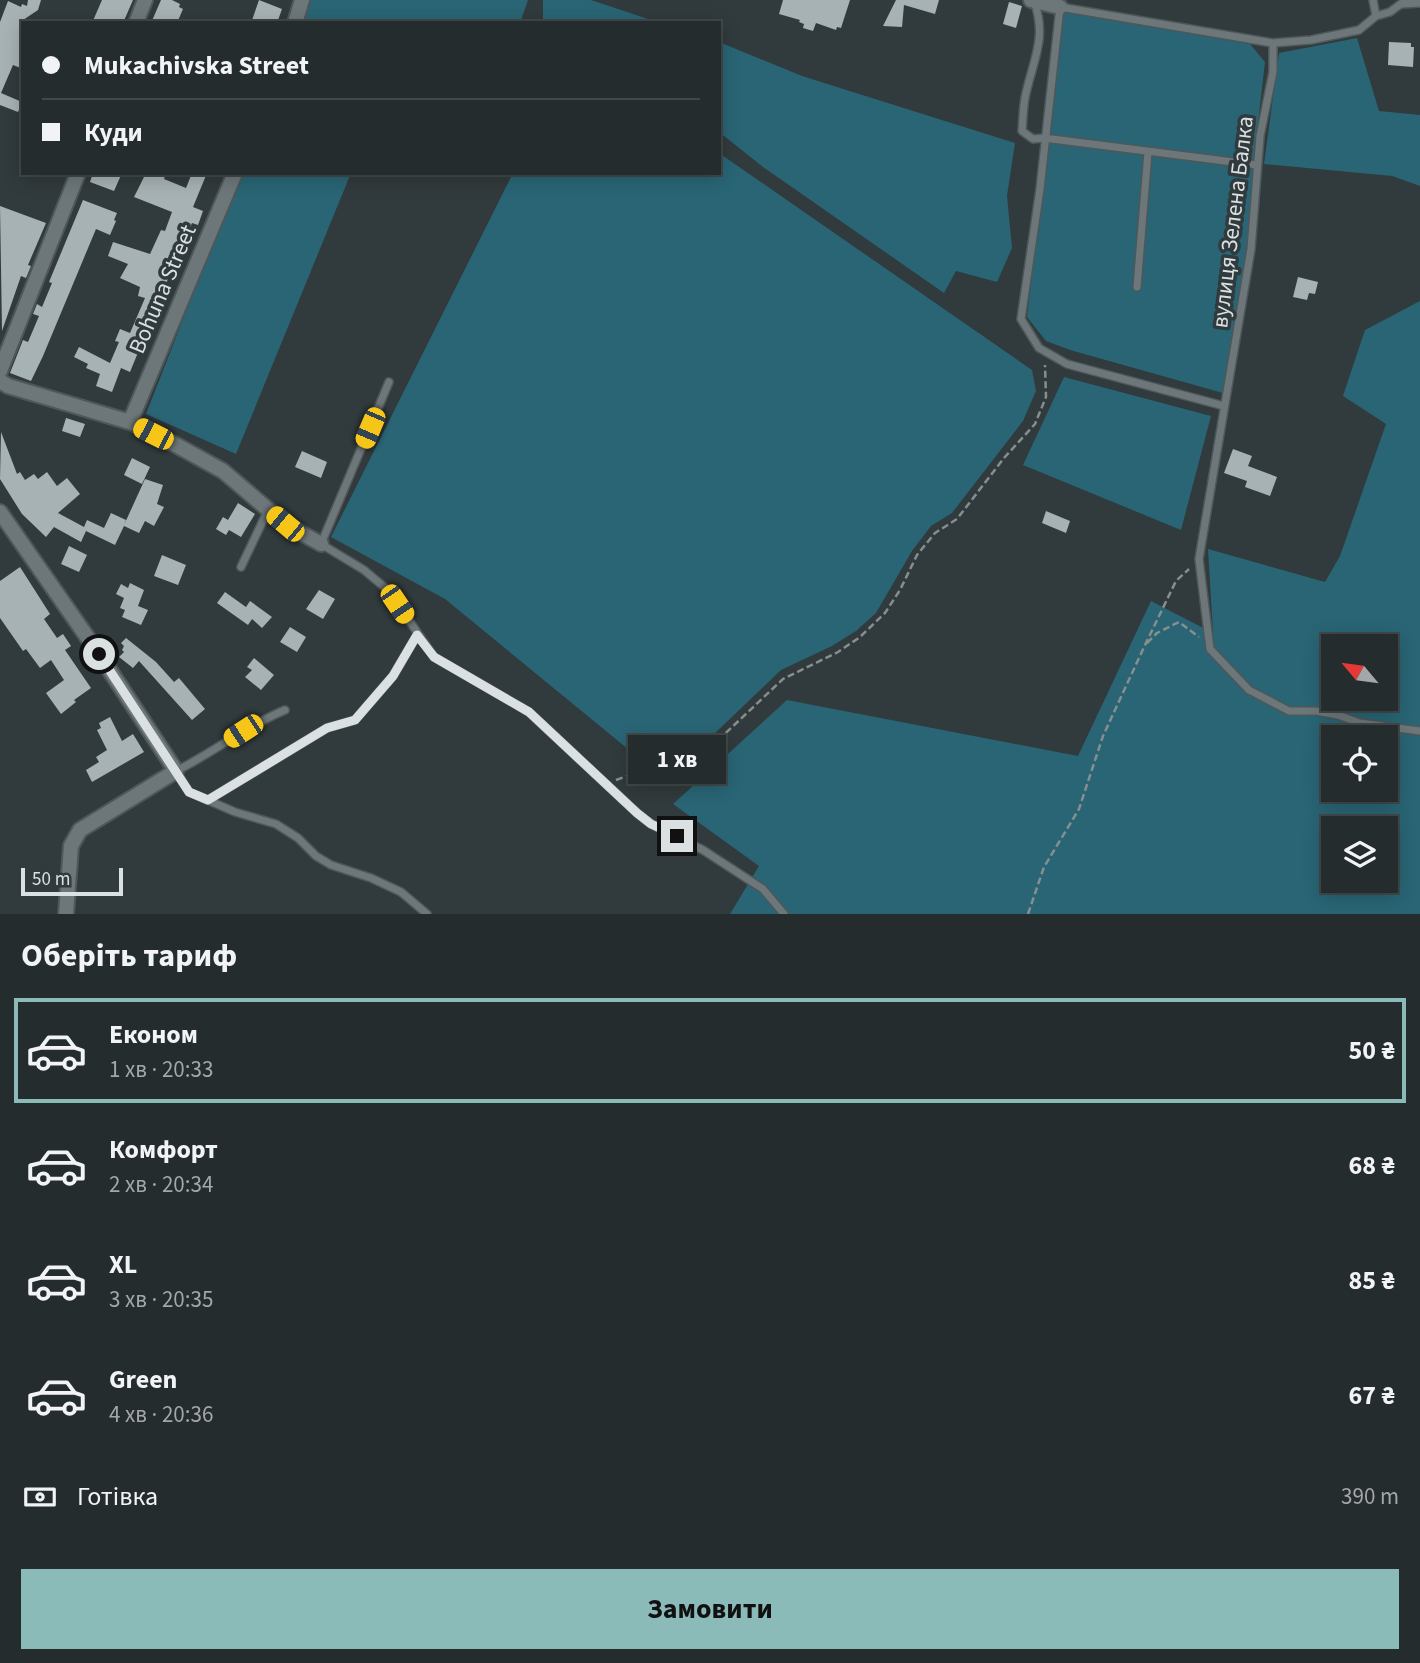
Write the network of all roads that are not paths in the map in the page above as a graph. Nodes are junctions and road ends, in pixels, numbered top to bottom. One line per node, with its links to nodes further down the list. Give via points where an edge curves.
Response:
1 (145, 0): 9 (street)
2 (302, 0): 10 (street)
3 (1373, 0): 8 (lane)
4 (1033, 1): 7 (street); 12 (lane, via 1041,36 1022,131 1033,139)
5 (1404, 2): 6 (lane); 8 (lane)
6 (1420, 3)
7 (1060, 6): 11 (lane); 12 (lane)
8 (1376, 16): 11 (lane, via 1359,30)
9 (137, 21)
10 (296, 21)
11 (1273, 43): 14 (lane, вулиця Зелена Балка, via 1273,72)
12 (1044, 138): 13 (lane); 21 (lane, via 1021,319 1040,348 1068,364)
13 (1148, 152): 14 (lane); 17 (lane)
14 (1257, 165): 21 (lane, вулиця Зелена Балка, via 1251,249)
15 (77, 175): 18 (street)
16 (234, 175): 22 (street, Bohuna Street)
17 (1137, 287)
18 (0, 371)
19 (0, 381): 22 (street)
20 (389, 382): 25 (lane)
21 (1224, 406): 29 (lane, вулиця Зелена Балка, via 1199,559 1210,649 1249,690 1289,711 1316,711)
22 (130, 422): 23 (street, via 223,471)
23 (268, 510): 25 (street); 26 (lane)
24 (0, 512): 30 (street)
25 (321, 544): 27 (lane, via 389,591)
26 (241, 567)
27 (417, 635): 31 (lane, via 393,676 355,720 327,728); 34 (lane, via 434,657 529,712 651,824 703,850 763,889)
28 (285, 710): 30 (lane)
29 (1420, 731)
30 (176, 771): 31 (lane, via 189,792); 32 (street, via 80,830 71,846)
31 (208, 800): 33 (lane, via 276,824 331,865 401,892)
32 (66, 914)
33 (427, 914)
34 (784, 914)

